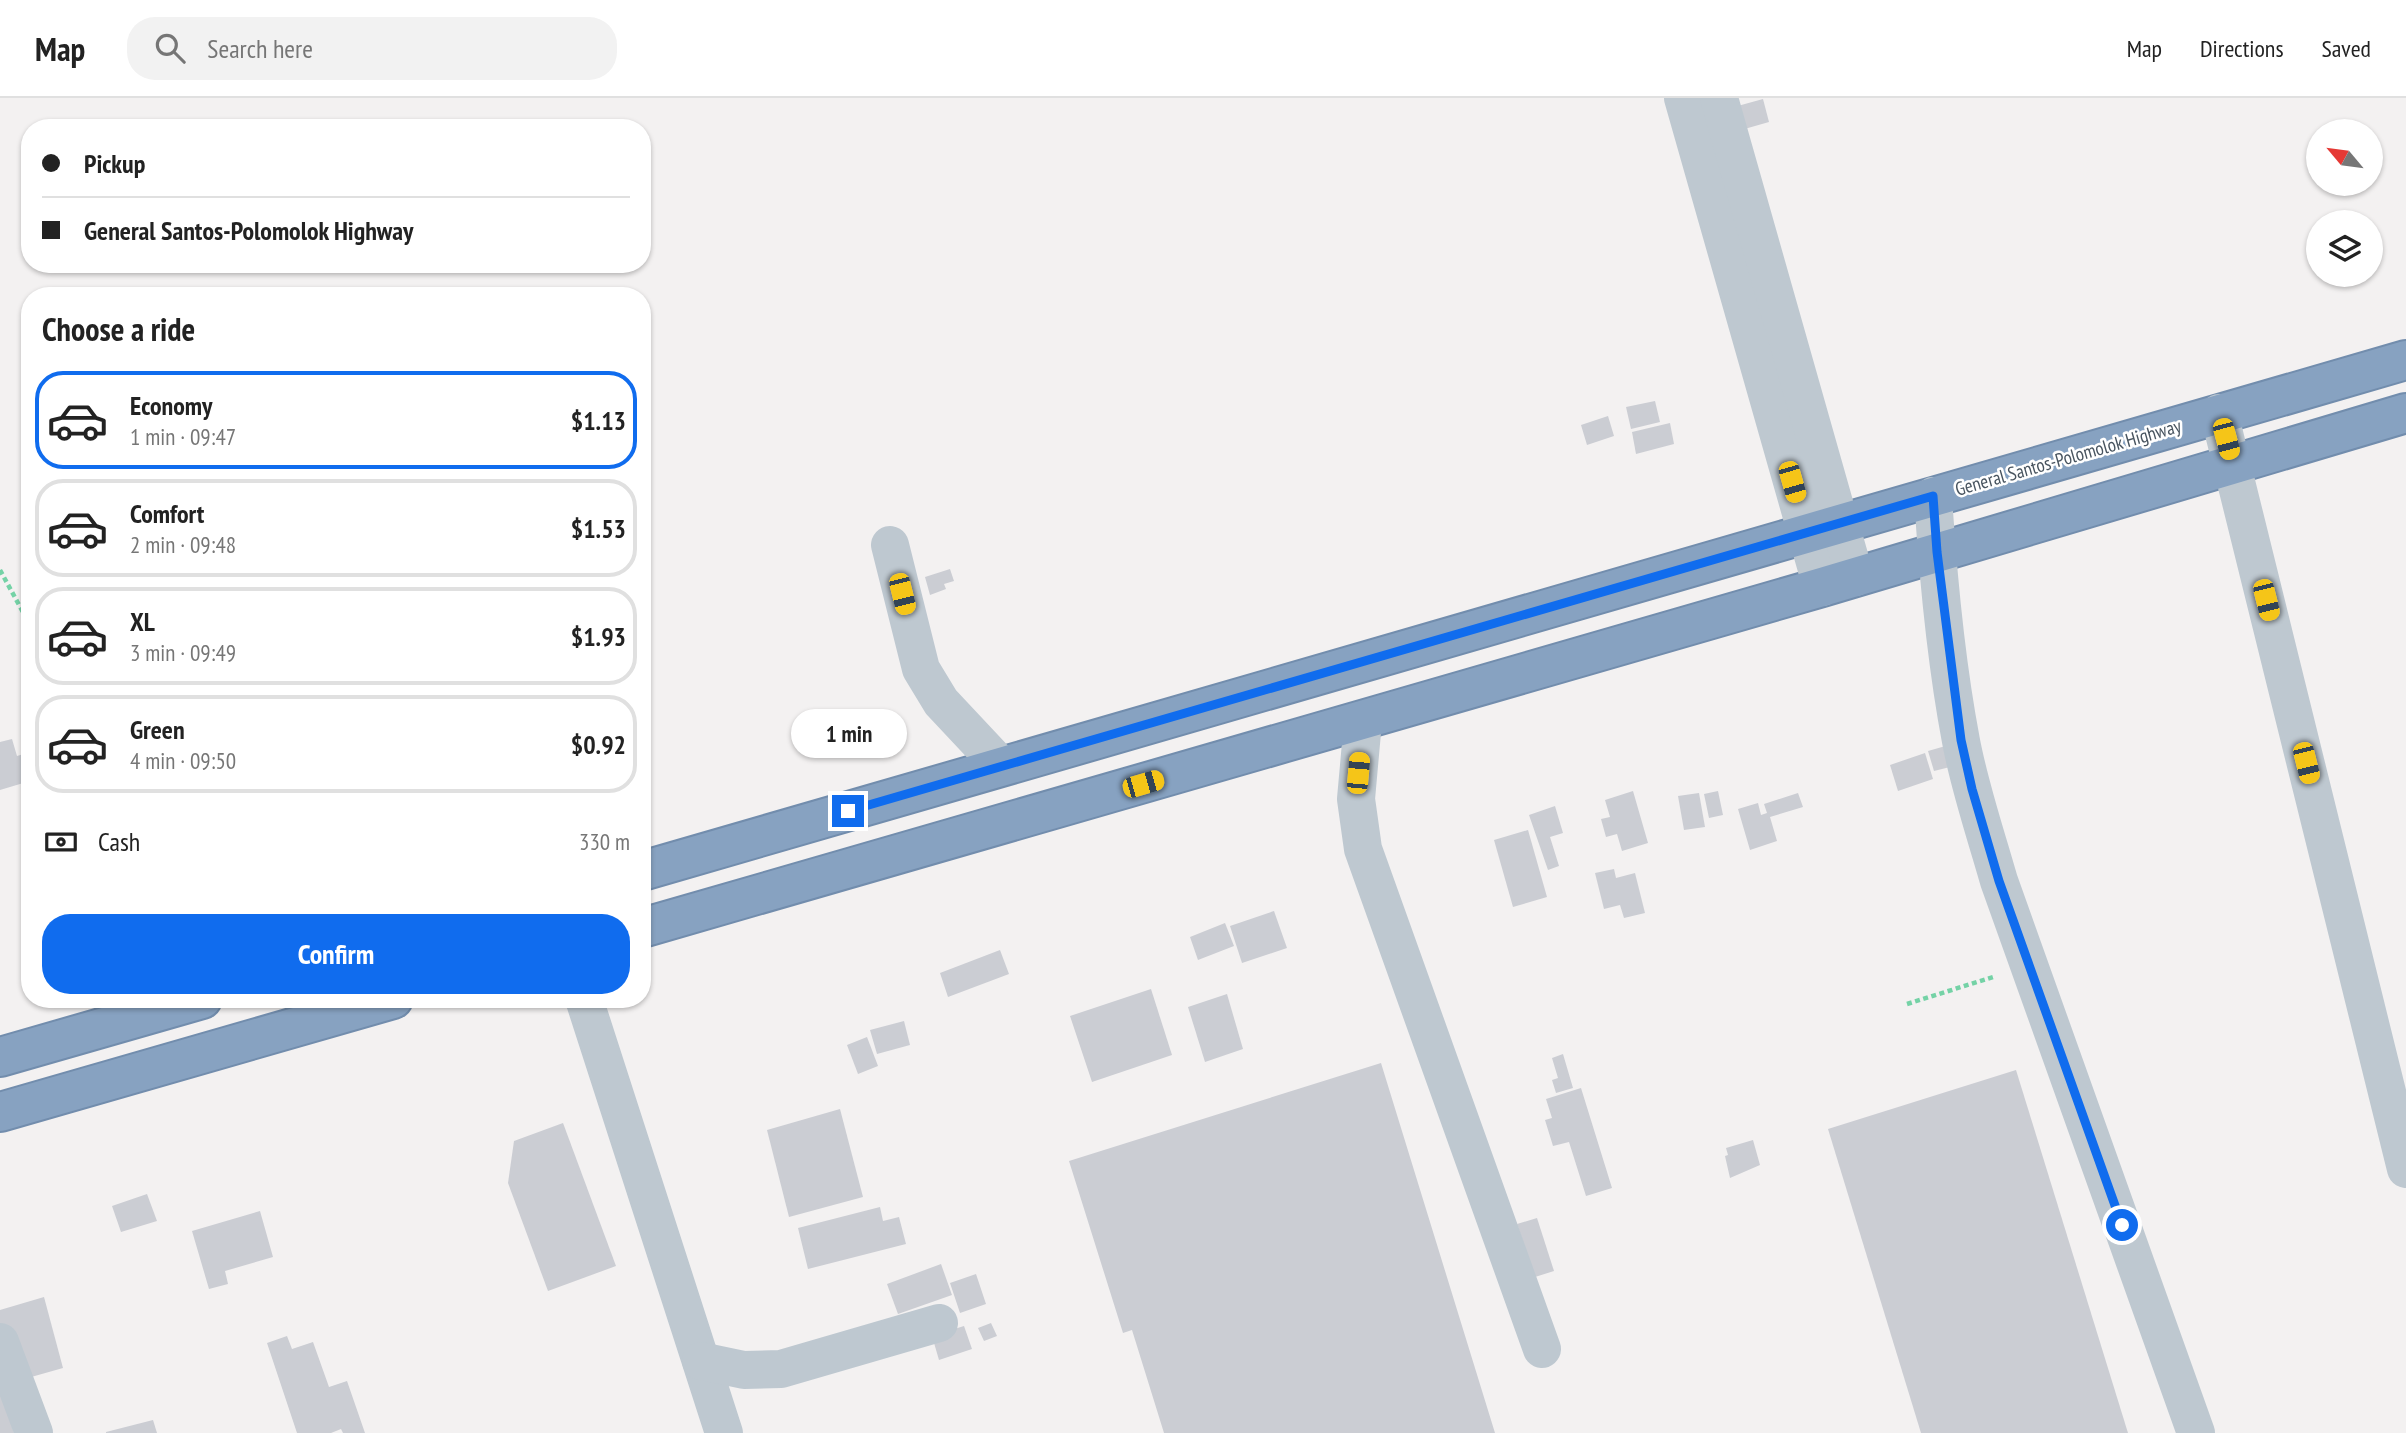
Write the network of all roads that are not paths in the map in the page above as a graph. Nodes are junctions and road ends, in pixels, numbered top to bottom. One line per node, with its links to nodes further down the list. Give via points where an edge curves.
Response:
1 (1683, 98): 8 (street)
2 (1719, 98): 8 (street)
3 (2406, 360): 4 (highway, General Santos-Polomolok Highway)
4 (2219, 413): 6 (street); 7 (highway, General Santos-Polomolok Highway)
5 (2406, 413): 6 (highway)
6 (2233, 465): 10 (highway); 21 (street)
7 (1933, 496): 8 (highway, General Santos-Polomolok Highway); 10 (street)
8 (1824, 528): 11 (street); 13 (highway, General Santos-Polomolok Highway)
9 (890, 545): 13 (street, via 921,669 942,702)
10 (1937, 552): 11 (highway); 28 (street, via 1961,740 1999,881)
11 (1839, 582): 12 (highway)
12 (1363, 721): 15 (highway); 24 (street, via 1356,799 1363,849)
13 (1001, 766): 14 (highway, General Santos-Polomolok Highway)
14 (651, 868)
15 (651, 925)
16 (171, 1008): 19 (highway)
17 (362, 1008): 20 (highway)
18 (587, 1008): 25 (street)
19 (0, 1057)
20 (0, 1112)
21 (2406, 1169)
22 (939, 1323): 25 (street, via 781,1369 744,1370)
23 (0, 1342): 26 (street)
24 (1542, 1349)
25 (701, 1361): 27 (street)
26 (34, 1433)
27 (724, 1433)
28 (2196, 1433)

